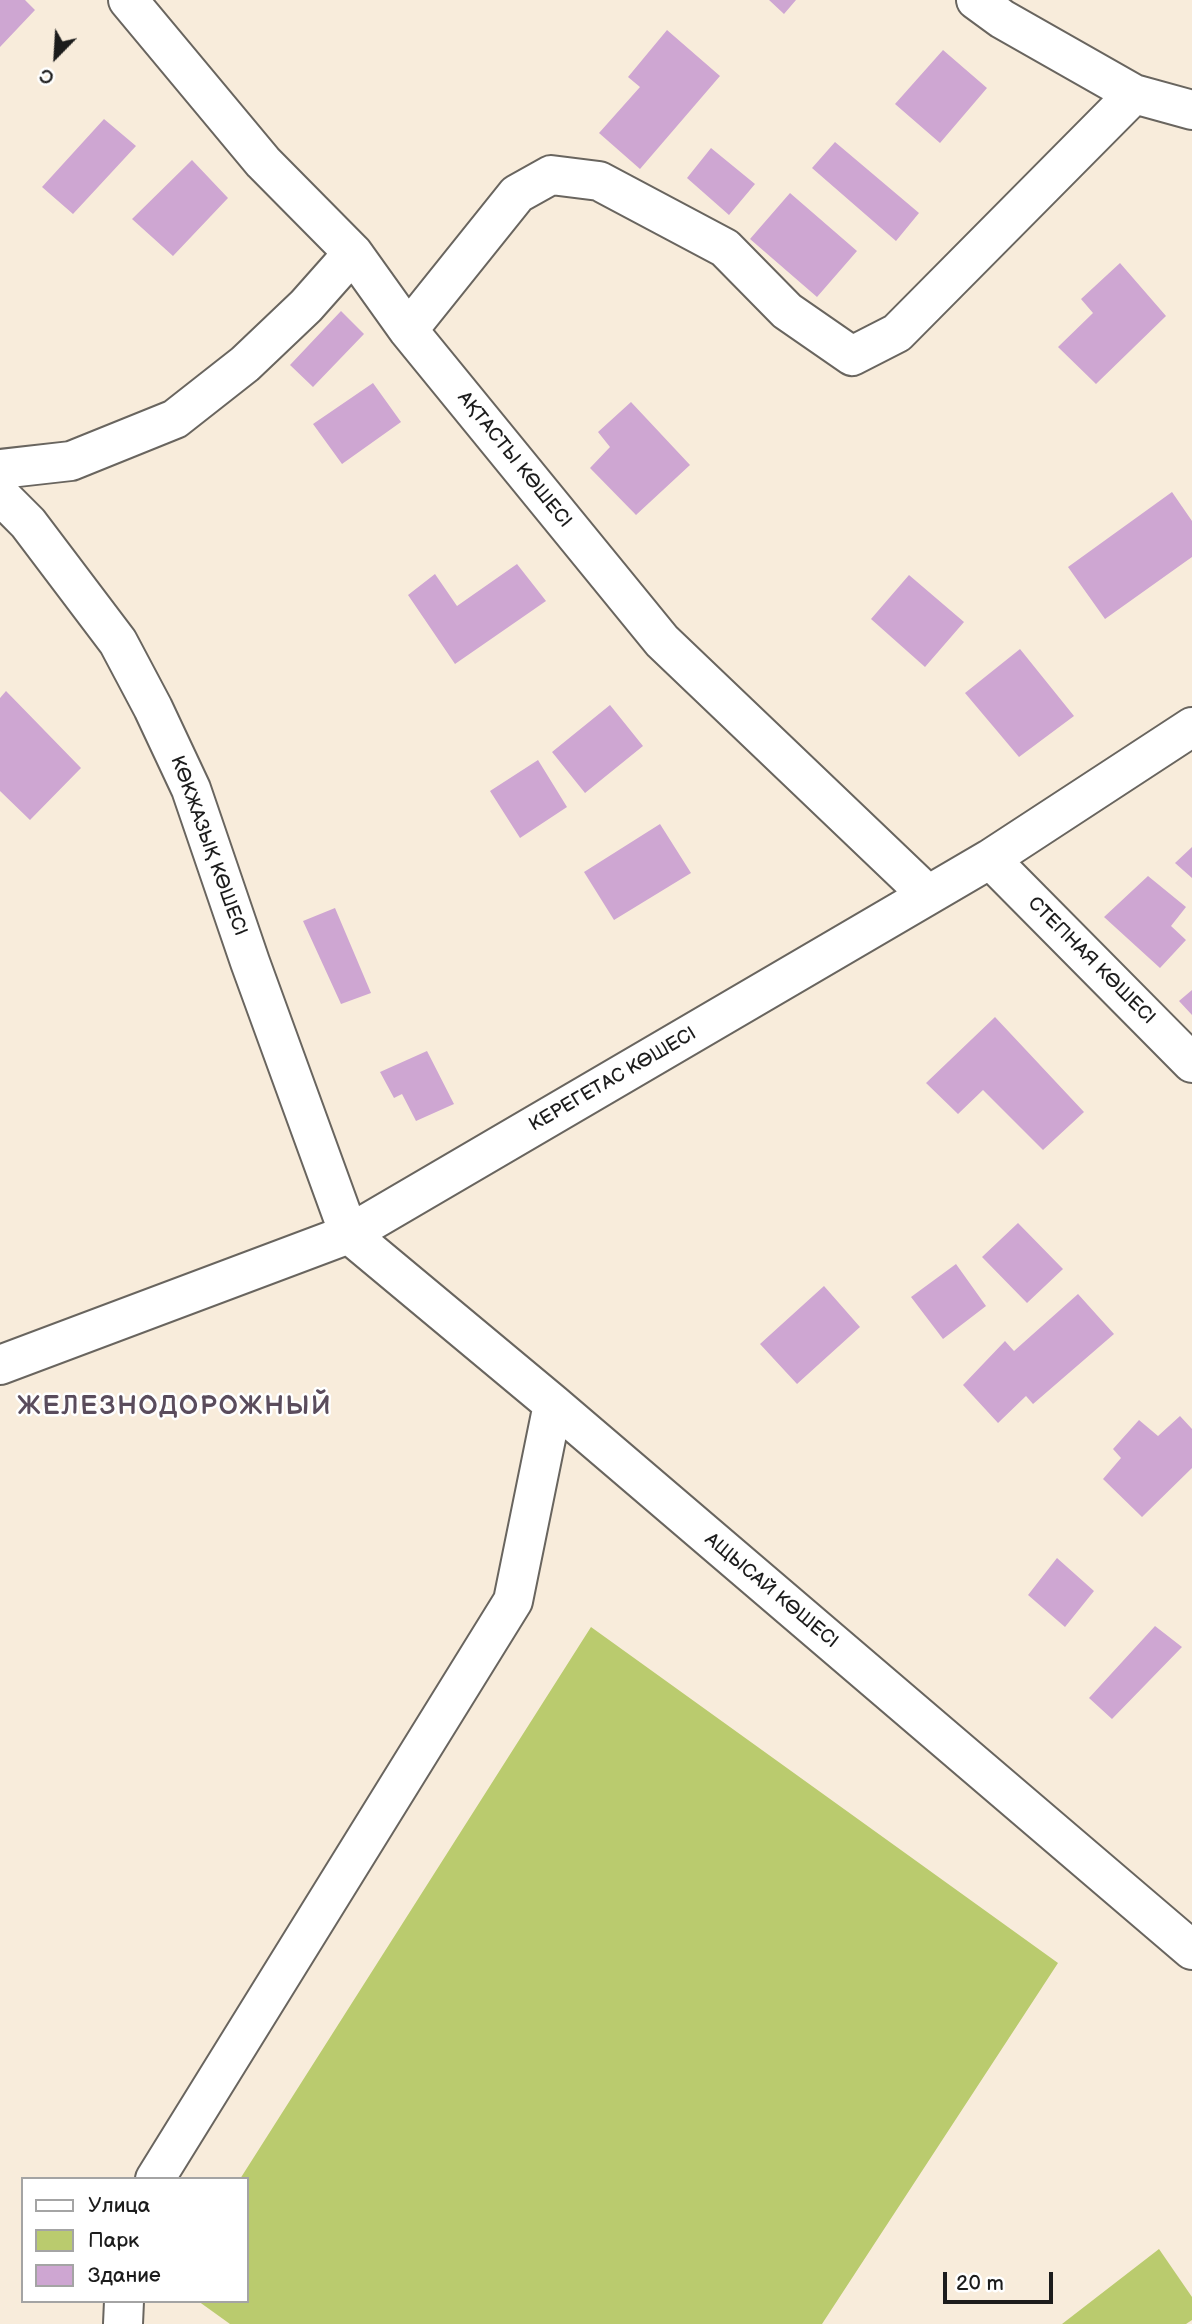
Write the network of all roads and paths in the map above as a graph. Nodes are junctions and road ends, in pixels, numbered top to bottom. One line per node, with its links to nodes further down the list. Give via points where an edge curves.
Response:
1 (128, 0): 5 (street, АҚТАСТЫ КӨШЕСІ, via 263,162)
2 (976, 0): 3 (street)
3 (1135, 94): 4 (street); 6 (street, via 897,333 852,356 787,311 725,248 599,181 551,175 517,194)
4 (1192, 110)
5 (353, 253): 6 (street, АҚТАСТЫ КӨШЕСІ); 7 (street, via 245,364 175,419 71,461)
6 (408, 330): 11 (street, АҚТАСТЫ КӨШЕСІ, via 662,641)
7 (0, 469)
8 (0, 495): 13 (street, КӨКЖАЗЫҚ КӨШЕСІ, via 28,523 118,642 153,708 191,789)
9 (1192, 727): 10 (street, КЕРЕГЕТАС КӨШЕСІ)
10 (990, 859): 11 (street, КЕРЕГЕТАС КӨШЕСІ); 12 (street, СТЕПНАЯ КӨШЕСІ)
11 (928, 895): 13 (street, КЕРЕГЕТАС КӨШЕСІ)
12 (1192, 1063)
13 (349, 1234): 14 (street, КЕРЕГЕТАС КӨШЕСІ); 15 (street, АЩЫСАЙ КӨШЕСІ)
14 (0, 1365)
15 (553, 1404): 16 (street, АЩЫСАЙ КӨШЕСІ); 17 (street, via 513,1601)
16 (1192, 1950)
17 (156, 2177)
18 (124, 2303): 19 (street)
19 (123, 2324)

